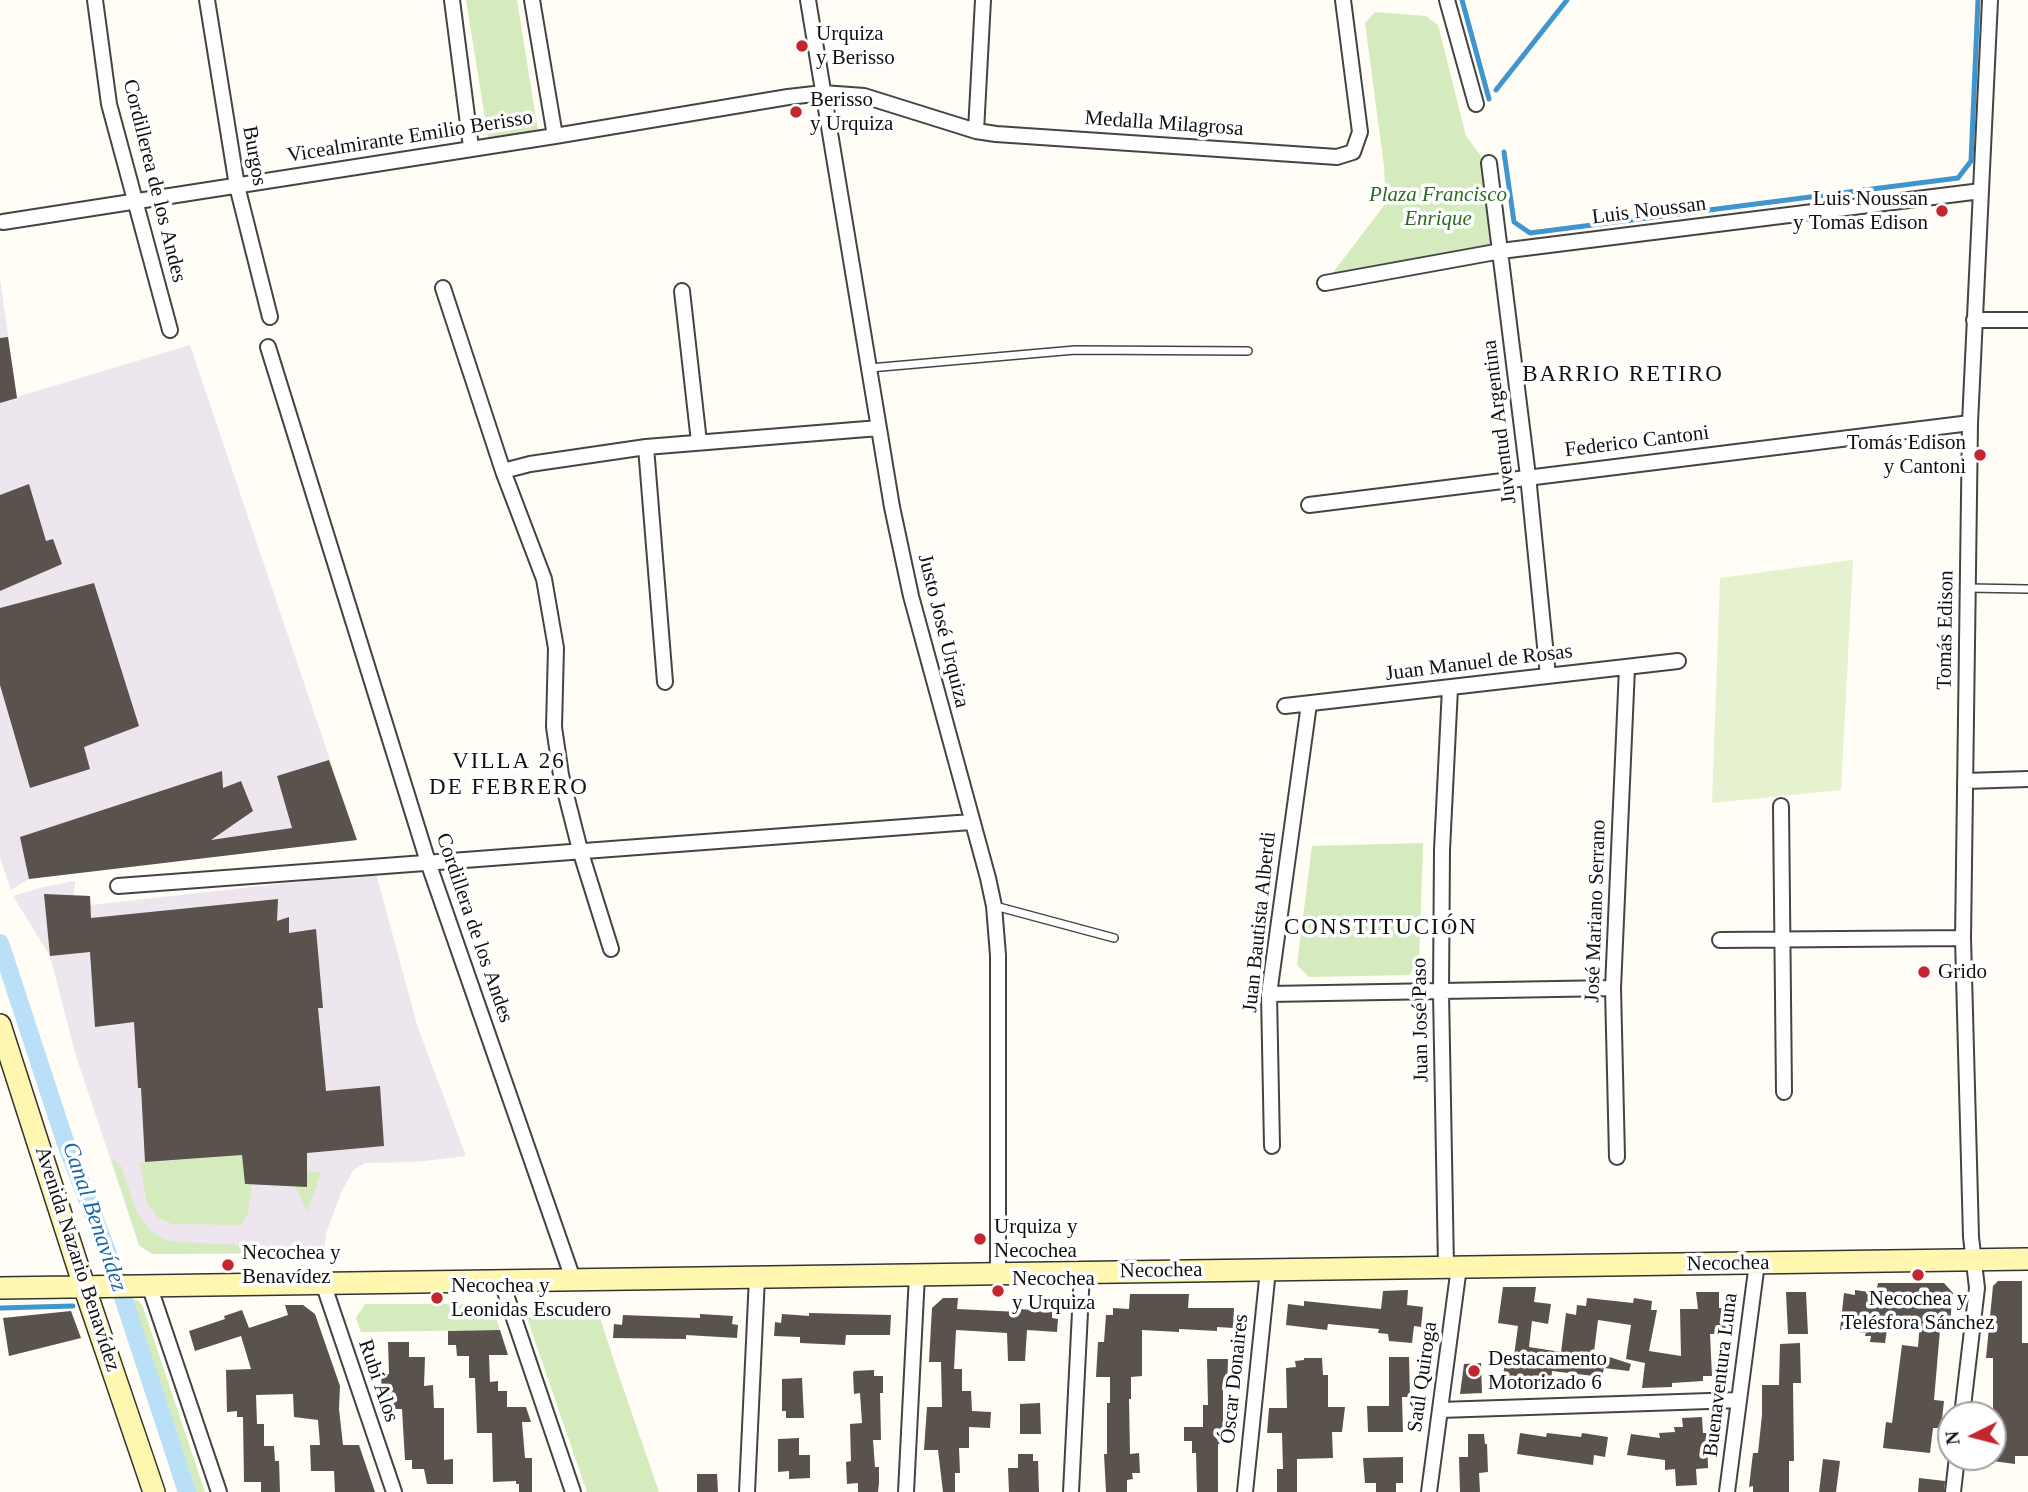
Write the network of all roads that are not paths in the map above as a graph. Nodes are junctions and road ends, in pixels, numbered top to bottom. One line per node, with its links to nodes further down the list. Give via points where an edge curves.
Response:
1 (95, 0): 19 (street, Cordillerea de los Andes, via 109,104)
2 (207, 0): 17 (street, Burgos)
3 (452, 0): 15 (street)
4 (532, 0): 14 (street)
5 (808, 0): 11 (street, Justo José Urquiza)
6 (983, 0): 13 (street)
7 (1343, 0): 13 (street, Medalla Milagrosa, via 1360,132 1353,152 1337,157)
8 (1442, 0): 9 (street)
9 (1447, 0): 12 (street)
10 (1990, 0): 18 (street, Tomás Edison)
11 (823, 93): 13 (street, Medalla Milagrosa, via 864,96); 14 (street, Vicealmirante Emilio Berisso); 31 (street, Justo José Urquiza)
12 (1476, 104)
13 (976, 131)
14 (555, 136): 15 (street, Vicealmirante Emilio Berisso)
15 (471, 147): 17 (street, Vicealmirante Emilio Berisso)
16 (1489, 163): 21 (street, Juventud Argentina)
17 (237, 186): 19 (street, Vicealmirante Emilio Berisso); 25 (street, Burgos)
18 (1981, 191): 21 (street, Luis Noussan); 26 (street, Tomás Edison)
19 (135, 200): 20 (street, Vicealmirante Emilio Berisso); 28 (street, Cordillerea de los Andes)
20 (3, 222)
21 (1501, 251): 22 (street, Luis Noussan); 37 (street, Juventud Argentina)
22 (1325, 283)
23 (443, 288): 36 (street)
24 (682, 291): 34 (street)
25 (270, 317)
26 (1974, 320): 27 (street); 32 (street, Tomás Edison)
27 (2028, 320)
28 (170, 330)
29 (268, 347): 53 (street, Cordillera de los Andes)
30 (1248, 351): 31 (lane, via 1075,350)
31 (870, 368): 33 (street, Justo José Urquiza)
32 (1970, 423): 37 (street, Federico Cantoni); 39 (street, Tomás Edison)
33 (879, 428): 34 (street); 51 (street, Justo José Urquiza, via 911,596)
34 (699, 442): 35 (street)
35 (646, 447): 36 (street); 44 (street)
36 (503, 471): 52 (street, via 544,579 556,648 554,727)
37 (1528, 476): 38 (street, Federico Cantoni); 43 (street, Juventud Argentina)
38 (1309, 505)
39 (1968, 588): 40 (lane); 49 (street, Tomás Edison)
40 (2028, 589)
41 (1678, 661): 42 (street, Juan Manuel de Rosas)
42 (1627, 668): 43 (street, Juan Manuel de Rosas); 61 (street, José Mariano Serrano)
43 (1548, 676): 45 (street, Juan Manuel de Rosas)
44 (665, 682)
45 (1450, 688): 46 (street, Juan Manuel de Rosas); 62 (street, Juan José Paso)
46 (1309, 704): 47 (street, Juan Manuel de Rosas); 63 (street, Juan Bautista Alberdi)
47 (1285, 706)
48 (2028, 779): 49 (street)
49 (1965, 781): 57 (street, Tomás Edison)
50 (1781, 806): 59 (street)
51 (971, 822): 52 (street); 55 (street, Justo José Urquiza)
52 (580, 850): 53 (street); 60 (street)
53 (428, 862): 54 (street); 77 (street, Cordillera de los Andes)
54 (118, 886)
55 (994, 906): 56 (lane); 74 (street, Justo José Urquiza)
56 (1114, 938)
57 (1964, 938): 59 (street); 69 (street, Tomás Edison)
58 (1720, 940): 59 (street)
59 (1782, 940): 65 (street)
60 (611, 949)
61 (1613, 988): 62 (street); 67 (street, José Mariano Serrano)
62 (1441, 992): 63 (street); 71 (street, Juan José Paso)
63 (1269, 994): 66 (street, Juan Bautista Alberdi)
64 (0, 1026): 81 (main road, Avenida Nazario Benavídez)
65 (1784, 1092)
66 (1272, 1146)
67 (1618, 1157)
68 (2028, 1259): 69 (main road, Necochea)
69 (1974, 1260): 70 (main road, Necochea); 84 (street, Tomás Edison, via 1977,1288)
70 (1757, 1263): 71 (main road, Necochea); 83 (street, Buenaventura Luna)
71 (1452, 1267): 72 (main road, Necochea); 85 (street, Saúl Quiroga)
72 (1268, 1270): 73 (main road, Necochea); 94 (street, Óscar Donaires)
73 (1082, 1272): 74 (main road, Necochea); 93 (street)
74 (998, 1273): 75 (main road, Necochea)
75 (917, 1275): 76 (main road, Necochea); 92 (street)
76 (757, 1277): 77 (main road, Necochea); 91 (street)
77 (573, 1279): 78 (main road, Necochea)
78 (501, 1280): 79 (main road, Necochea); 90 (street)
79 (323, 1283): 80 (main road, Necochea); 89 (street, Rubi Alos)
80 (149, 1285): 81 (main road, Necochea); 88 (street)
81 (84, 1286): 82 (main road, Necochea); 87 (main road, Avenida Nazario Benavídez)
82 (0, 1288)
83 (1739, 1400): 85 (street); 96 (street, Buenaventura Luna)
84 (1964, 1401)
85 (1440, 1410): 95 (street, Saúl Quiroga)
86 (1955, 1471): 97 (street)
87 (155, 1492)
88 (219, 1492)
89 (394, 1492)
90 (573, 1492)
91 (747, 1492)
92 (906, 1492)
93 (1071, 1492)
94 (1245, 1492)
95 (1429, 1492)
96 (1727, 1492)
97 (1953, 1492)

